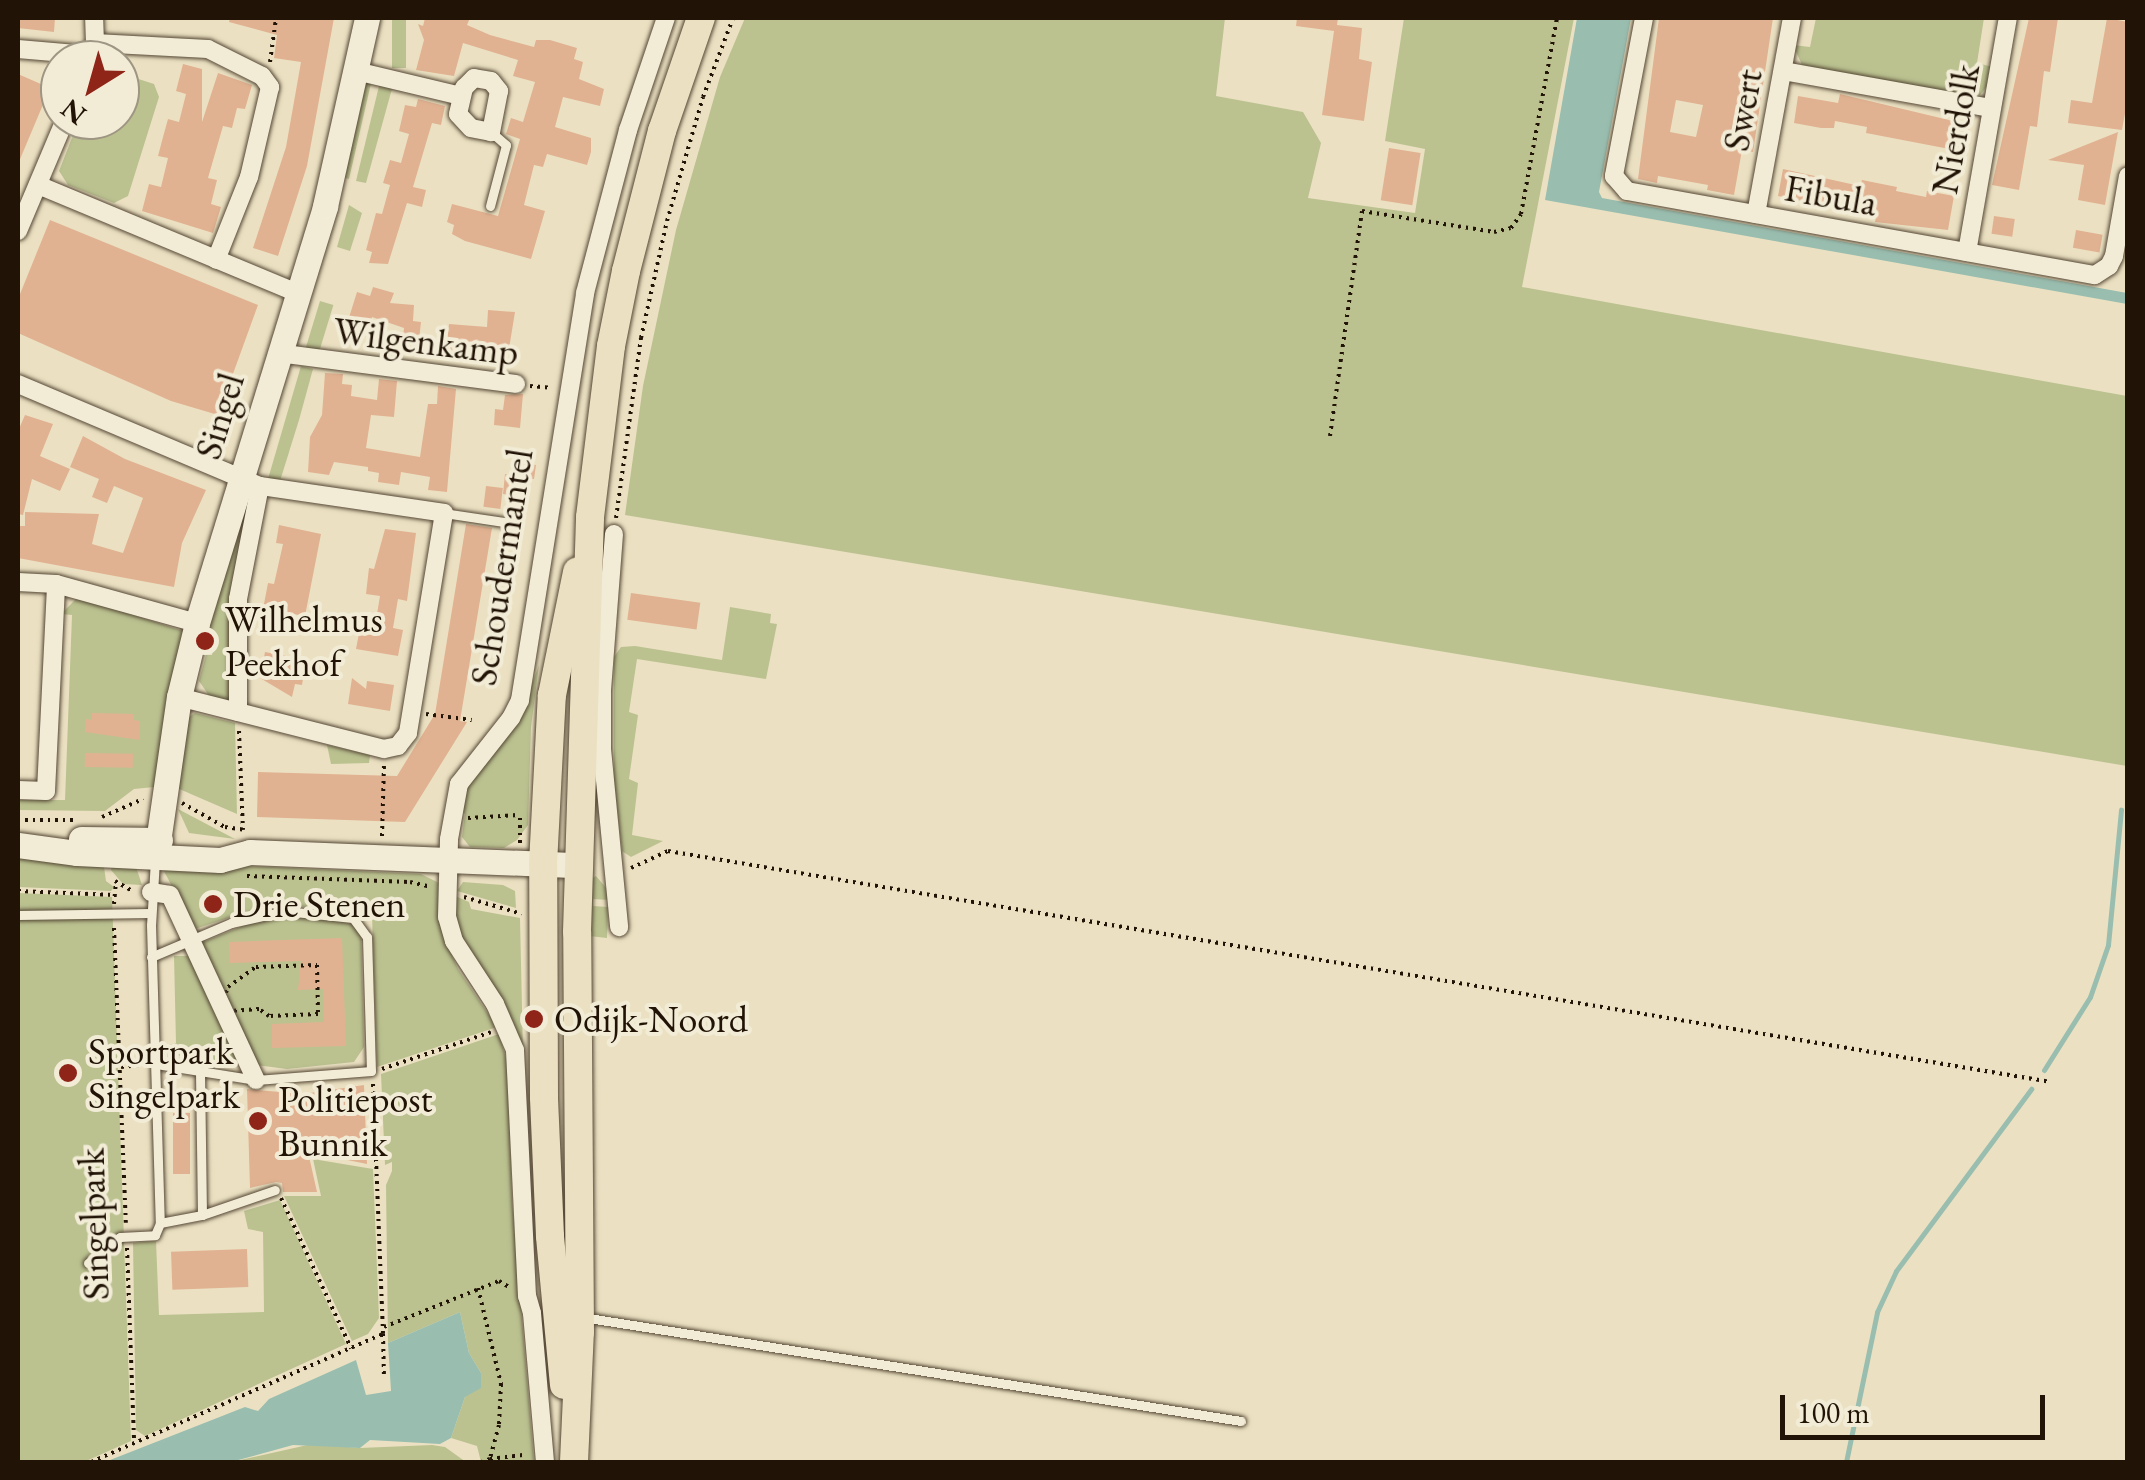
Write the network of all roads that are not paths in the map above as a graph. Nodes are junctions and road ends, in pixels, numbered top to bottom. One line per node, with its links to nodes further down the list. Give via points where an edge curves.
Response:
1 (366, 18): 8 (street, Singel)
2 (666, 18): 38 (street, Schoudermantel, via 589,274 520,700 459,784)
3 (701, 18): 27 (main road, Schoudermantel, via 662,131 626,271)
4 (1644, 18): 17 (street, Fibula, via 1614,176 1619,185)
5 (1792, 18): 9 (street, Swert)
6 (2008, 18): 11 (street, Nierdolk)
7 (140, 52): 20 (street, via 208,50 267,82 271,94 249,177)
8 (356, 71): 10 (street); 21 (street, Singel, via 326,206)
9 (1783, 71): 11 (street); 17 (street, Swert)
10 (461, 96): 12 (street, via 460,119); 12 (street, via 474,78 496,85)
11 (1991, 108): 19 (street, Nierdolk)
12 (492, 132): 16 (lane, via 506,145)
13 (57, 140): 15 (street)
14 (2128, 176): 19 (street, Fibula, via 2114,256 2103,273)
15 (38, 185): 18 (street); 20 (street)
16 (490, 206)
17 (1756, 214): 19 (street, Fibula)
18 (18, 231)
19 (1966, 252)
20 (216, 260): 21 (street)
21 (296, 293): 22 (street, Singel)
22 (278, 354): 23 (street, Wilgenkamp); 25 (street, Singel)
23 (516, 384)
24 (18, 385): 25 (street)
25 (249, 482): 26 (street); 32 (street, Singel); 34 (street, Singel, via 238,599)
26 (444, 513): 28 (lane); 34 (street, via 404,740 384,749)
27 (590, 517): 39 (main road, Schoudermantel, via 552,695); 40 (main road, Schoudermantel)
28 (504, 522)
29 (614, 534): 41 (street, via 602,690)
30 (18, 582): 31 (street)
31 (56, 584): 32 (street); 35 (street, via 46,791)
32 (197, 623): 33 (street, Singel)
33 (180, 696): 34 (street); 37 (street, Singel)
34 (238, 712)
35 (18, 790)
36 (18, 845): 37 (street, via 76,854)
37 (157, 848): 38 (street, via 246,841); 42 (lane, Singelpark)
38 (448, 858): 39 (street); 57 (street, Schoudermantel, via 447,917 454,942 506,1026 517,1069 527,1296)
39 (542, 864): 40 (street); 58 (main road, Schoudermantel, via 550,1236)
40 (578, 865): 41 (street); 55 (main road, Schoudermantel)
41 (613, 871): 45 (street)
42 (151, 892): 44 (lane, Singelpark); 46 (street, via 170,896)
43 (18, 914): 44 (lane)
44 (151, 914): 47 (lane, Singelpark)
45 (619, 927)
46 (190, 941): 47 (lane); 50 (street); 50 (lane, via 285,911 361,922 367,936 371,1071)
47 (151, 957): 48 (lane, Singelpark)
48 (156, 1064): 49 (lane); 53 (lane, Singelpark)
49 (200, 1074): 50 (lane); 52 (lane)
50 (256, 1080)
51 (276, 1190): 52 (lane, Singelpark)
52 (202, 1215): 53 (lane, Singelpark)
53 (160, 1223): 54 (lane, via 156,1235 126,1236)
54 (88, 1263)
55 (580, 1318): 56 (lane); 58 (main road, Schoudermantel)
56 (1240, 1421)
57 (544, 1454): 58 (lane)
58 (574, 1454)

